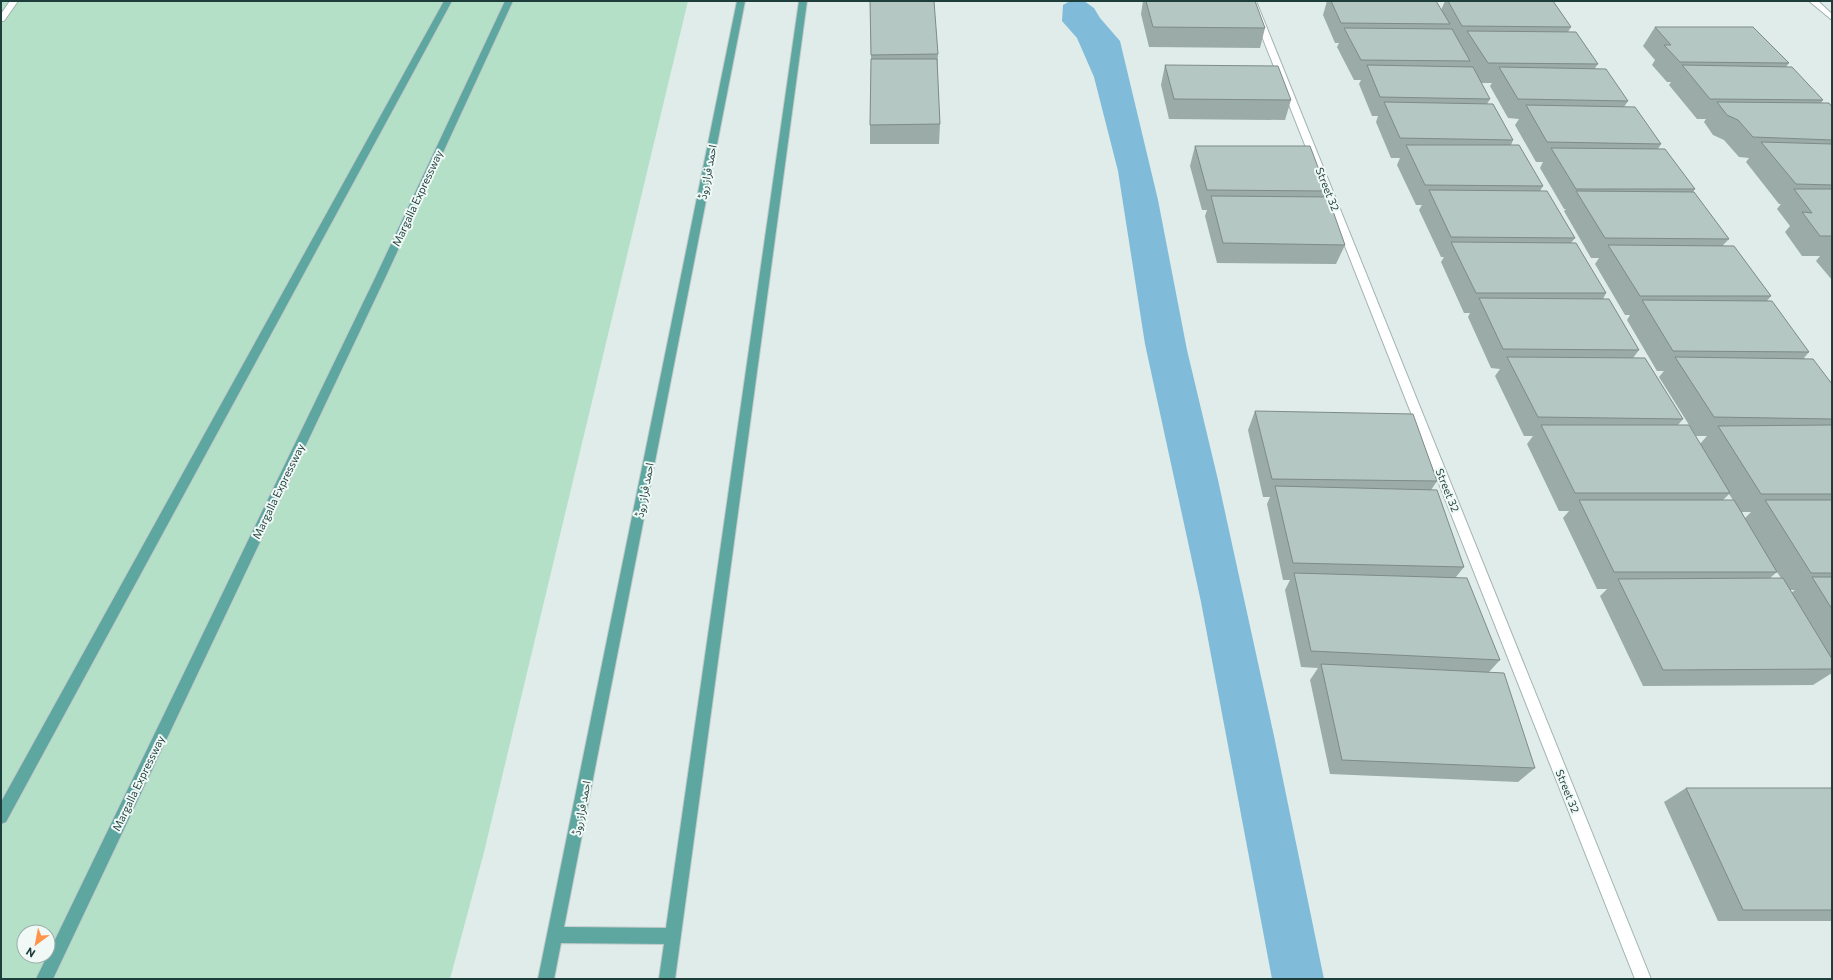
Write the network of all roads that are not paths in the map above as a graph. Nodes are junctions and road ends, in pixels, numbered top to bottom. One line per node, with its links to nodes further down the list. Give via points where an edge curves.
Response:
1 (14, 1): 9 (street)
2 (448, 1): 10 (main road)
3 (508, 1): 13 (main road, Margalla Expressway, via 381,276)
4 (741, 1): 11 (main road, احمد فراز روڈ)
5 (803, 1): 12 (main road)
6 (1252, 1): 16 (street, Street 32)
7 (1813, 1): 8 (street)
8 (1832, 18)
9 (1, 19)
10 (1, 817)
11 (556, 935): 12 (main road); 14 (main road, احمد فراز روڈ)
12 (673, 936): 15 (main road)
13 (44, 979)
14 (546, 979)
15 (667, 979)
16 (1643, 979)

